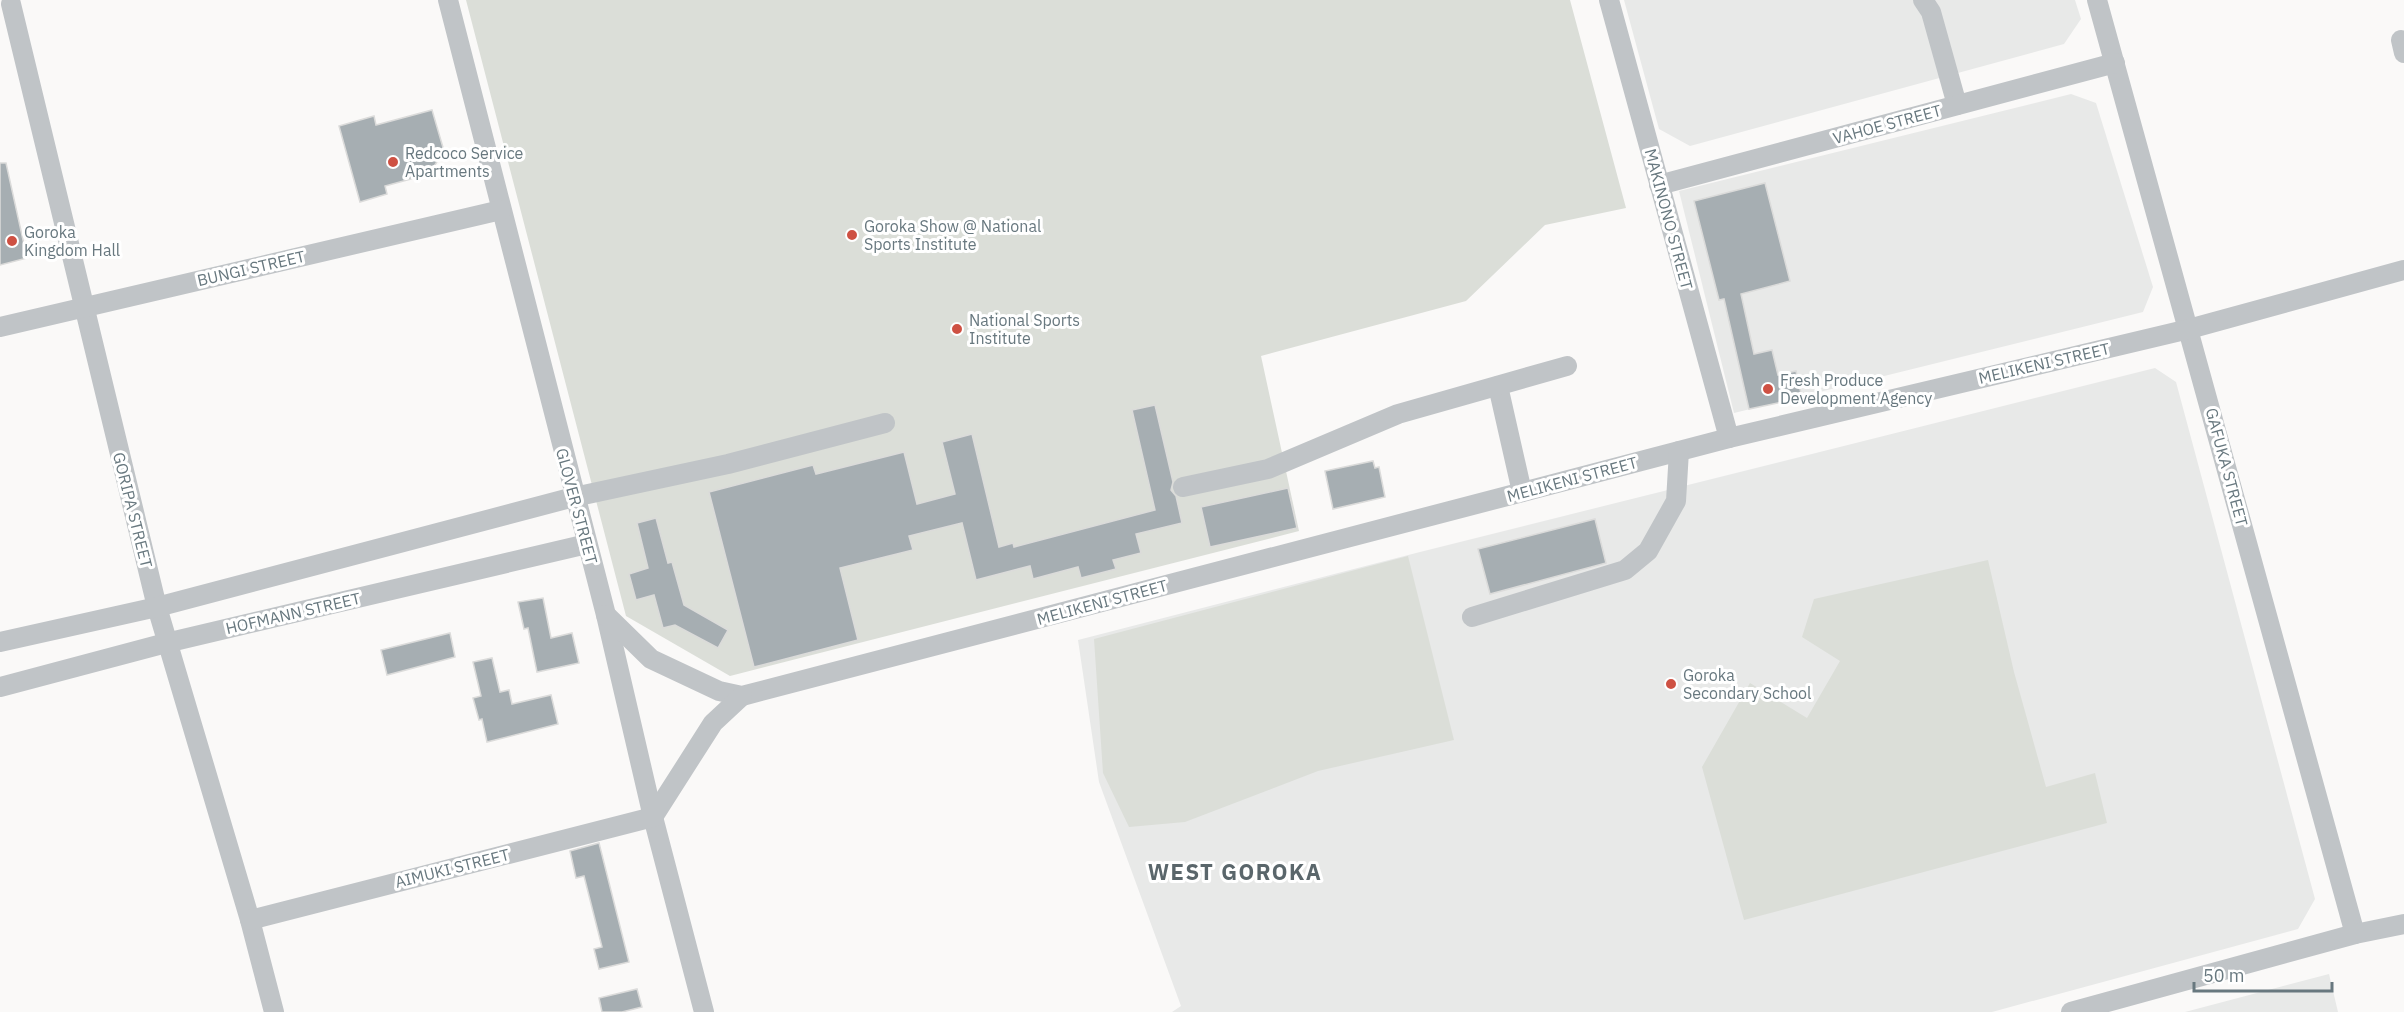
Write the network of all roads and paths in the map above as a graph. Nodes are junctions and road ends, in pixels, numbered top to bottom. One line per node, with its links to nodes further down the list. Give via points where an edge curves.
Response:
1 (448, 0): 9 (street, GLOVER STREET)
2 (1610, 0): 8 (street, MAKINONO STREET)
3 (1923, 0): 7 (street, via 1931,12)
4 (2097, 0): 6 (street, GAFUKA STREET)
5 (12, 3): 11 (street, GORIPA STREET)
6 (2115, 63): 7 (street, VAHOE STREET); 13 (street, GAFUKA STREET)
7 (1957, 105): 8 (street, VAHOE STREET)
8 (1659, 185): 17 (street, MAKINONO STREET)
9 (501, 210): 11 (street, BUNGI STREET); 21 (street, GLOVER STREET)
10 (2404, 270): 13 (street, MELIKENI STREET)
11 (83, 307): 12 (street, BUNGI STREET); 23 (street, GORIPA STREET)
12 (0, 327)
13 (2189, 328): 17 (street, MELIKENI STREET); 33 (street, GAFUKA STREET)
14 (1567, 366): 15 (street)
15 (1498, 386): 19 (street, via 1398,414 1268,469); 20 (street)
16 (885, 423): 21 (street, via 728,464)
17 (1729, 438): 18 (street, MELIKENI STREET)
18 (1679, 451): 20 (street, MELIKENI STREET); 25 (street, via 1676,501 1648,551 1625,570)
19 (1183, 487)
20 (1522, 492): 29 (street, MELIKENI STREET)
21 (574, 497): 22 (street, GLOVER STREET); 23 (street)
22 (587, 544): 24 (street, GLOVER STREET); 27 (street, HOFMANN STREET)
23 (157, 607): 26 (street); 27 (street, GORIPA STREET)
24 (606, 615): 29 (street, MELIKENI STREET, via 651,659 719,691); 30 (street, GLOVER STREET)
25 (1472, 617)
26 (0, 642)
27 (166, 643): 28 (street, HOFMANN STREET); 31 (street, GORIPA STREET)
28 (0, 687)
29 (742, 696): 30 (street, MELIKENI STREET, via 713,723)
30 (653, 817): 31 (street, AIMUKI STREET); 36 (street, GLOVER STREET)
31 (250, 920): 35 (street, GORIPA STREET)
32 (2404, 924): 33 (street)
33 (2355, 934): 34 (street)
34 (2115, 1006): 37 (street)
35 (274, 1012)
36 (705, 1012)
37 (2071, 1012)

